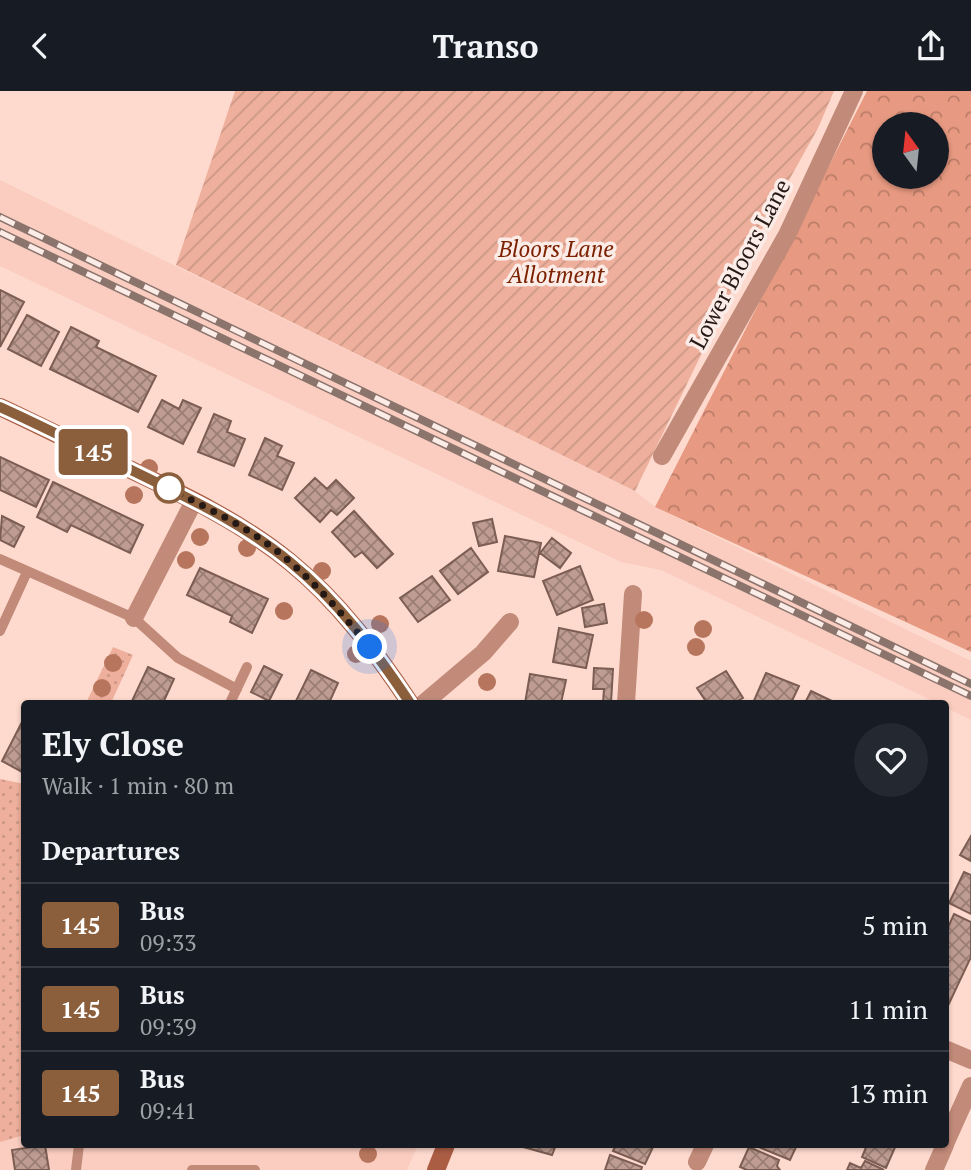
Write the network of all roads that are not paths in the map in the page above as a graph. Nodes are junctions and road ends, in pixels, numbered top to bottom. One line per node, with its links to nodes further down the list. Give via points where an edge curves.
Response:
1 (854, 91): 3 (street, Lower Bloors Lane, via 786,235)
2 (0, 407): 4 (street)
3 (662, 456)
4 (194, 501): 8 (street); 14 (street, via 247,530 292,563 370,647)
5 (0, 559): 6 (lane)
6 (27, 572): 8 (lane); 10 (lane)
7 (633, 594): 16 (street)
8 (134, 618): 12 (lane, via 178,657)
9 (510, 622): 15 (street)
10 (0, 631)
11 (247, 667): 12 (lane)
12 (237, 689): 13 (lane)
13 (232, 700)
14 (408, 700)
15 (428, 700)
16 (626, 700)
17 (949, 1051): 18 (street)
18 (971, 1060)
19 (971, 1086): 20 (street)
20 (949, 1135)
21 (79, 1148): 26 (lane)
22 (445, 1148): 29 (street)
23 (704, 1148): 25 (street)
24 (943, 1148): 30 (street)
25 (697, 1162)
26 (76, 1170)
27 (192, 1170): 28 (lane)
28 (255, 1170)
29 (436, 1170)
30 (934, 1170)

